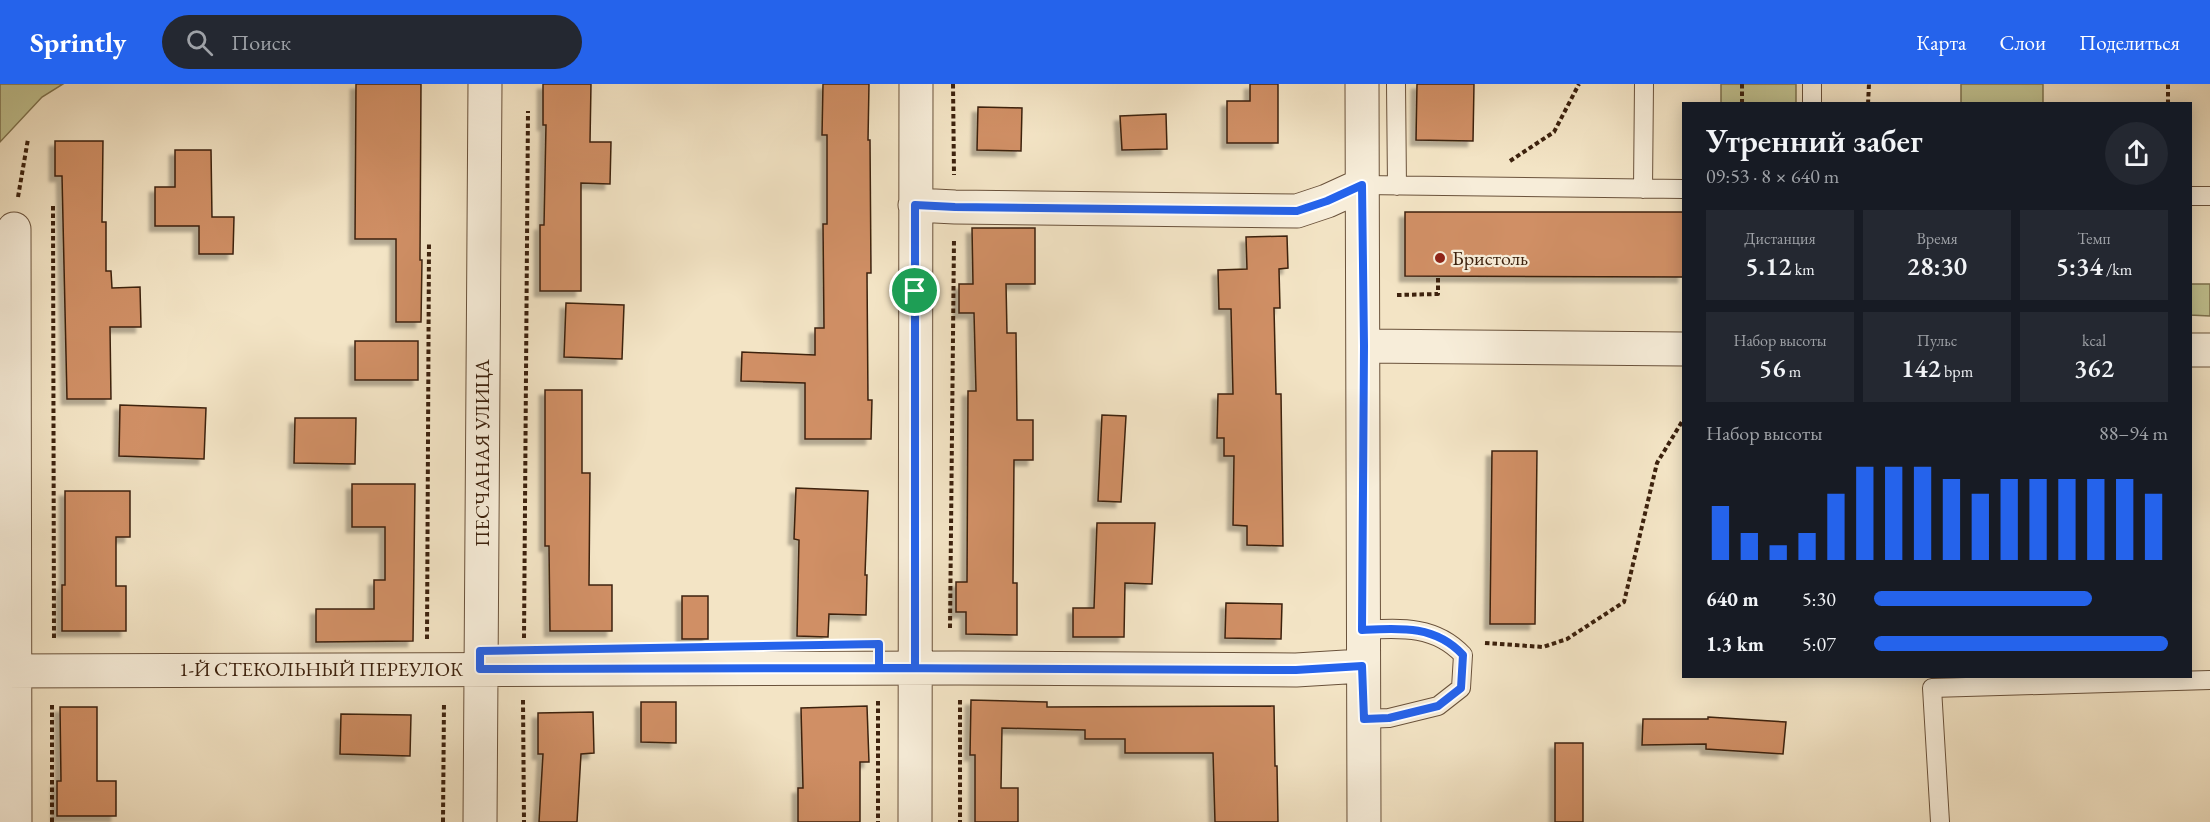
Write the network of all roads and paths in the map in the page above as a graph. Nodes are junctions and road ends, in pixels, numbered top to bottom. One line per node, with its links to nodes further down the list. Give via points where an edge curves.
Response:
1 (485, 84): 46 (street, ПЕСЧАНАЯ УЛИЦА)
2 (916, 84): 25 (street)
3 (953, 84): 27 (path)
4 (1362, 84): 18 (street)
5 (1396, 84): 19 (lane)
6 (1580, 84): 20 (path, via 1554,132)
7 (1644, 84): 21 (lane)
8 (1742, 84): 12 (path)
9 (1812, 84): 13 (lane)
10 (1869, 84): 14 (path)
11 (2168, 84): 15 (path)
12 (1742, 102)
13 (1812, 102)
14 (1868, 102)
15 (2168, 102)
16 (528, 111): 47 (path)
17 (28, 139): 28 (path)
18 (1362, 185): 19 (lane); 27 (street, via 1297,211); 32 (street)
19 (1397, 186): 20 (lane)
20 (1472, 187): 21 (lane)
21 (1643, 189): 22 (lane)
22 (1682, 189)
23 (2192, 196): 24 (lane)
24 (2210, 196)
25 (915, 205): 27 (street); 44 (street)
26 (52, 206): 48 (path)
27 (955, 207): 39 (path)
28 (15, 229): 37 (street)
29 (429, 243): 41 (path)
30 (1438, 276): 31 (path, via 1438,294)
31 (1397, 295)
32 (1364, 346): 33 (street); 38 (street)
33 (1682, 349)
34 (2192, 350): 35 (street)
35 (2210, 350)
36 (1682, 422): 40 (path, via 1656,463 1624,602 1567,639 1543,647)
37 (8, 443): 49 (street)
38 (1362, 630): 40 (lane, via 1412,628); 42 (street)
39 (950, 634)
40 (1451, 642): 51 (lane, via 1463,655 1461,688 1438,706 1389,718)
41 (427, 644)
42 (1362, 666): 45 (street, 1-Й СТЕКОЛЬНЫЙ ПЕРЕУЛОК, via 1296,670); 51 (street)
43 (879, 668): 44 (street, 1-Й СТЕКОЛЬНЫЙ ПЕРЕУЛОК); 47 (street, 1-Й СТЕКОЛЬНЫЙ ПЕРЕУЛОК); 57 (path)
44 (915, 668): 45 (street, 1-Й СТЕКОЛЬНЫЙ ПЕРЕУЛОК); 58 (street)
45 (959, 668): 59 (path)
46 (471, 669): 47 (street, 1-Й СТЕКОЛЬНЫЙ ПЕРЕУЛОК); 48 (street, 1-Й СТЕКОЛЬНЫЙ ПЕРЕУЛОК); 54 (path, via 444,692); 55 (street, ПЕСЧАНАЯ УЛИЦА)
47 (523, 669): 56 (path)
48 (52, 670): 49 (street, 1-Й СТЕКОЛЬНЫЙ ПЕРЕУЛОК); 53 (path)
49 (8, 671): 52 (street)
50 (2210, 680): 61 (lane, via 1932,688)
51 (1364, 719): 60 (street)
52 (15, 822)
53 (52, 822)
54 (443, 822)
55 (480, 822)
56 (524, 822)
57 (878, 822)
58 (915, 822)
59 (960, 822)
60 (1364, 822)
61 (1940, 822)

